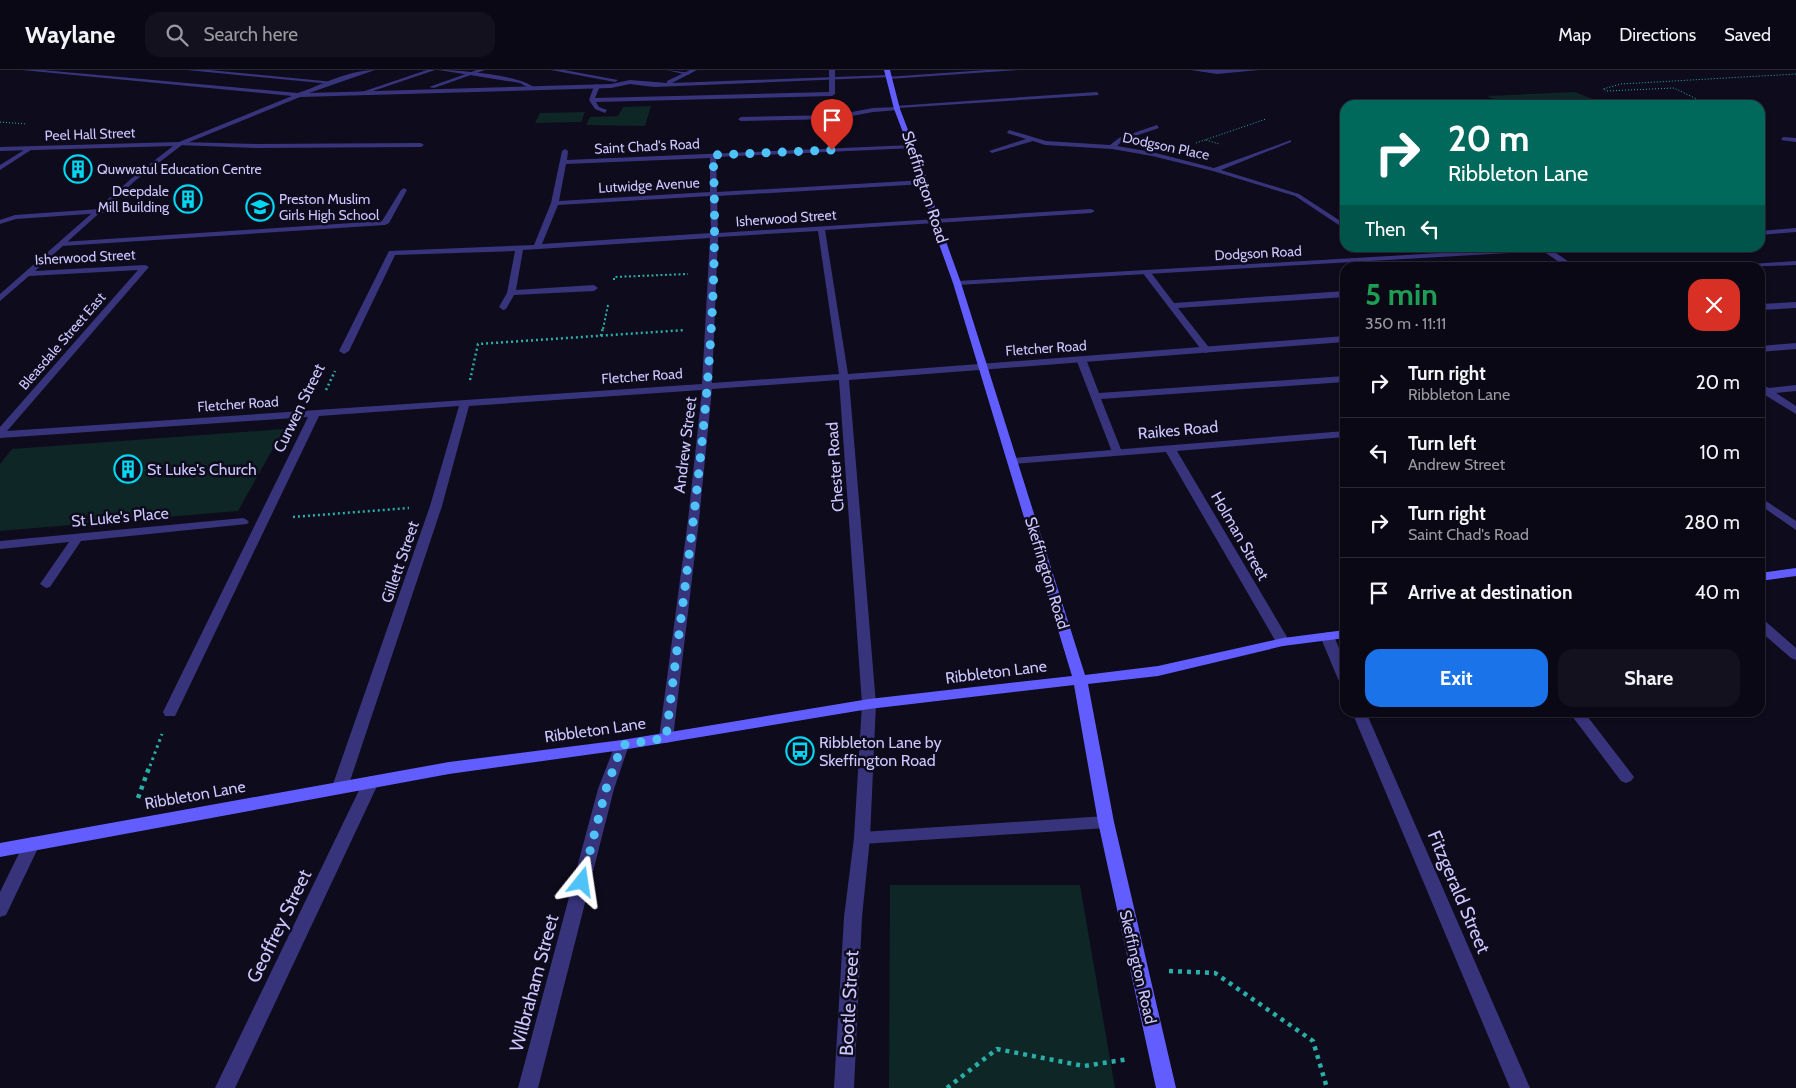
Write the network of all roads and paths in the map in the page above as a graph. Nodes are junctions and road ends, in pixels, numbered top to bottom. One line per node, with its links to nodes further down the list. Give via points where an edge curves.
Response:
1 (25, 70): 22 (street)
2 (190, 70): 24 (street)
3 (346, 70): 17 (street)
4 (372, 70): 17 (street)
5 (432, 70): 30 (street)
6 (442, 70): 19 (street)
7 (482, 70): 19 (street)
8 (554, 70): 20 (street)
9 (588, 70): 20 (street)
10 (669, 70): 15 (street)
11 (832, 70): 23 (street)
12 (1016, 70): 18 (street)
13 (1194, 70): 14 (street)
14 (1256, 70)
15 (691, 71): 26 (street)
16 (119, 72): 22 (street)
17 (362, 73): 24 (street)
18 (888, 73): 23 (street); 35 (street, Skeffington Road)
19 (469, 74): 28 (street, via 522,82); 29 (street)
20 (578, 74): 25 (street)
21 (1796, 74): 34 (path, via 1621,84 1603,89 1674,88)
22 (100, 77): 32 (street)
23 (832, 78): 26 (street); 33 (street, via 832,94)
24 (331, 82): 32 (street)
25 (630, 82): 26 (street); 27 (street)
26 (664, 84)
27 (598, 86): 28 (street); 33 (street)
28 (532, 88): 29 (street)
29 (420, 91): 30 (street)
30 (362, 93): 32 (street)
31 (1097, 94): 35 (street)
32 (298, 95): 45 (street)
33 (592, 100): 36 (street)
34 (1699, 100)
35 (897, 108): 37 (street, via 836,117); 47 (street, Skeffington Road)
36 (605, 111)
37 (741, 119)
38 (1266, 119): 54 (path)
39 (1157, 127): 48 (street, Dodgson Place, via 1121,139)
40 (1009, 132): 42 (street, Dodgson Place)
41 (1783, 139): 43 (street)
42 (1031, 140): 48 (street, Dodgson Place); 52 (street, Dodgson Place)
43 (1796, 140)
44 (1288, 142): 57 (street, Dodgson Place)
45 (180, 144): 46 (street, Peel Hall Street); 49 (street, Peel Hall Street); 62 (street, via 134,179)
46 (421, 145)
47 (912, 147): 53 (street, Saint Chad's Road); 58 (street, Skeffington Road)
48 (1112, 147): 54 (street, Dodgson Place)
49 (31, 148): 50 (street, Peel Hall Street); 56 (street)
50 (0, 149)
51 (565, 151): 55 (street)
52 (992, 151)
53 (713, 155): 55 (street, Saint Chad's Road); 60 (street, Andrew Street)
54 (1160, 156): 57 (street, Dodgson Place)
55 (562, 162): 61 (street)
56 (0, 168)
57 (1215, 170): 66 (street, Dodgson Place, via 1297,195)
58 (925, 182): 60 (street, Lutwidge Avenue); 65 (street, Skeffington Road)
59 (404, 190): 71 (street, via 385,223)
60 (715, 194): 61 (street, Lutwidge Avenue); 70 (street, Andrew Street)
61 (555, 203): 72 (street)
62 (100, 211): 64 (street, via 15,217); 71 (street)
63 (1091, 211): 65 (street, Isherwood Street)
64 (0, 222)
65 (934, 222): 67 (street, Isherwood Street); 86 (street, Skeffington Road)
66 (1340, 224)
67 (821, 229): 70 (street, Isherwood Street); 106 (street, Chester Road)
68 (1796, 230): 69 (street)
69 (1765, 233)
70 (715, 236): 72 (street, Isherwood Street); 83 (street, Andrew Street)
71 (62, 244): 85 (street)
72 (537, 246): 73 (street, Isherwood Street)
73 (519, 248): 77 (street, Isherwood Street); 89 (street)
74 (1376, 252): 78 (street)
75 (1473, 252): 78 (street, Dodgson Road)
76 (1552, 252): 79 (street)
77 (392, 253): 103 (street, Curwen Street)
78 (1384, 258): 84 (street, Dodgson Road)
79 (1566, 262)
80 (1796, 263): 81 (street)
81 (1765, 265)
82 (145, 267): 85 (street, Isherwood Street); 116 (street, Bleasdale Street East)
83 (714, 272): 87 (path, via 614,277); 97 (street, Andrew Street)
84 (1146, 272): 86 (street, Dodgson Road); 94 (street)
85 (27, 274): 91 (street)
86 (957, 283): 105 (street, Skeffington Road)
87 (612, 286)
88 (594, 288): 89 (street)
89 (511, 293): 95 (street)
90 (1340, 294): 94 (street)
91 (0, 298)
92 (609, 302): 98 (path)
93 (1796, 305): 96 (street)
94 (1172, 306): 102 (street)
95 (503, 307)
96 (1765, 308)
97 (711, 328): 98 (path); 108 (street, Andrew Street)
98 (601, 336): 113 (path, via 478,344)
99 (1340, 339): 102 (street, Fletcher Road)
100 (1796, 346): 101 (street)
101 (1765, 349)
102 (1206, 350): 104 (street, Fletcher Road)
103 (344, 351): 115 (path, Curwen Street)
104 (1081, 359): 105 (street, Fletcher Road); 112 (street)
105 (982, 367): 106 (street, Fletcher Road); 120 (street, Skeffington Road)
106 (844, 377): 108 (street, Fletcher Road); 138 (street, Chester Road)
107 (1340, 379): 112 (street)
108 (709, 385): 113 (street, Fletcher Road); 142 (street, Andrew Street)
109 (1796, 388): 110 (street)
110 (1765, 390)
111 (1765, 392): 114 (street)
112 (1095, 396): 119 (street)
113 (465, 402): 115 (street, Fletcher Road); 122 (street, Gillett Street)
114 (1796, 410)
115 (315, 413): 116 (street, Fletcher Road); 123 (street, Curwen Street)
116 (0, 434)
117 (1340, 434): 118 (street, Raikes Road)
118 (1169, 447): 119 (street, Raikes Road); 134 (street, Holman Street)
119 (1117, 452): 120 (street, Raikes Road)
120 (1013, 461): 137 (street, Skeffington Road)
121 (1765, 504): 125 (street)
122 (436, 506): 123 (path); 146 (street, Gillett Street)
123 (263, 520): 139 (street, Curwen Street)
124 (243, 522): 126 (street, St Luke's Place)
125 (1796, 526)
126 (78, 537): 127 (street, St Luke's Place); 130 (street)
127 (0, 545)
128 (1796, 572): 129 (street)
129 (1765, 576)
130 (46, 584)
131 (1765, 628): 135 (street)
132 (1340, 635): 133 (street, Ribbleton Lane)
133 (1327, 636): 134 (street, Ribbleton Lane); 136 (street)
134 (1283, 642): 137 (street, Ribbleton Lane, via 1158,671)
135 (1796, 655)
136 (1340, 667)
137 (1080, 680): 138 (street, Ribbleton Lane); 147 (street, Skeffington Road)
138 (869, 704): 142 (street, Ribbleton Lane); 149 (street)
139 (170, 712): 148 (path)
140 (1361, 717): 161 (street, Fitzgerald Street)
141 (1580, 717): 144 (street)
142 (666, 738): 143 (street, Ribbleton Lane)
143 (622, 745): 145 (street, Ribbleton Lane); 156 (street, Wilbraham Street, via 606,789)
144 (1626, 777)
145 (371, 782): 146 (street, Ribbleton Lane); 155 (street, Geoffrey Street)
146 (340, 787): 148 (street, Ribbleton Lane)
147 (1106, 822): 149 (street); 153 (street, Skeffington Road)
148 (128, 825): 150 (street, Ribbleton Lane)
149 (862, 838): 157 (street, Bootle Street, via 853,917)
150 (32, 844): 151 (street, Ribbleton Lane); 152 (street)
151 (0, 850)
152 (0, 910)
153 (1139, 970): 159 (street, Skeffington Road); 160 (path, via 1215,973 1312,1041)
154 (1137, 1058): 158 (path, via 1084,1066 996,1049)
155 (225, 1088)
156 (528, 1088)
157 (844, 1088)
158 (946, 1088)
159 (1166, 1088)
160 (1326, 1088)
161 (1520, 1088)

